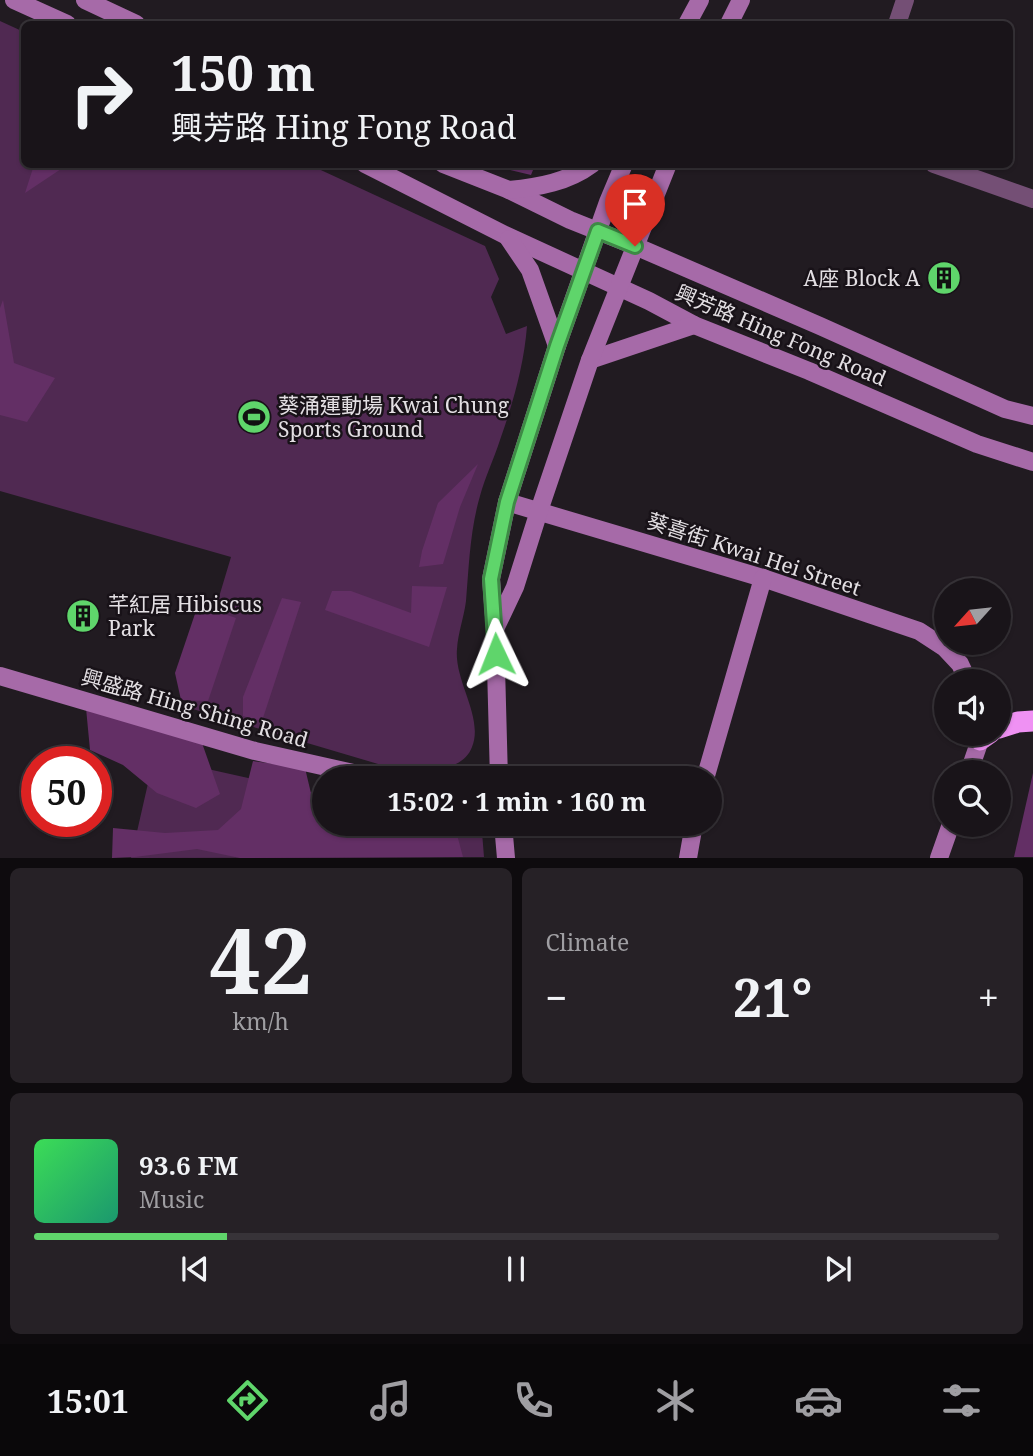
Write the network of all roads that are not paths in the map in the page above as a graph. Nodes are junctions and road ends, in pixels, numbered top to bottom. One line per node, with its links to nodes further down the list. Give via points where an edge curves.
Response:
1 (14, 0): 6 (main road)
2 (85, 0): 7 (main road)
3 (700, 0): 8 (main road)
4 (741, 0): 9 (main road)
5 (905, 0): 10 (street)
6 (60, 21)
7 (130, 21)
8 (689, 21)
9 (731, 21)
10 (898, 21)
11 (373, 168): 20 (main road, 興芳路 Hing Fong Road)
12 (453, 168): 17 (main road, 興芳路 Hing Fong Road)
13 (586, 168): 17 (main road, via 562,181)
14 (622, 168): 19 (main road)
15 (666, 168): 21 (main road)
16 (945, 168): 18 (street)
17 (509, 190): 19 (main road, 興芳路 Hing Fong Road)
18 (1033, 199)
19 (598, 231): 21 (main road, 興芳路 Hing Fong Road); 22 (main road)
20 (505, 235): 22 (main road, 興芳路 Hing Fong Road); 25 (main road, via 530,270)
21 (635, 246): 23 (main road); 27 (main road, 興芳路 Hing Fong Road, via 1004,410)
22 (584, 271): 23 (main road, 興芳路 Hing Fong Road); 25 (main road)
23 (619, 287): 24 (main road, 興芳路 Hing Fong Road); 26 (main road)
24 (694, 325): 26 (main road); 28 (main road, 興芳路 Hing Fong Road, via 976,444)
25 (557, 346): 29 (main road)
26 (590, 360): 30 (main road)
27 (1033, 416)
28 (1033, 462)
29 (507, 502): 30 (main road, 葵喜街 Kwai Hei Street); 32 (main road, via 491,579)
30 (539, 511): 31 (main road, 葵喜街 Kwai Hei Street); 32 (main road, via 515,587)
31 (763, 578): 33 (main road, 葵喜街 Kwai Hei Street, via 919,631 945,648); 39 (main road)
32 (495, 629): 38 (main road)
33 (962, 669)
34 (0, 676): 37 (main road, 興盛路 Hing Shing Road, via 255,751)
35 (1033, 721): 36 (highway)
36 (1011, 724)
37 (322, 766)
38 (499, 766)
39 (709, 766)
40 (504, 836): 43 (main road)
41 (692, 836): 44 (main road)
42 (946, 837): 45 (main road)
43 (506, 858)
44 (688, 858)
45 (939, 858)

